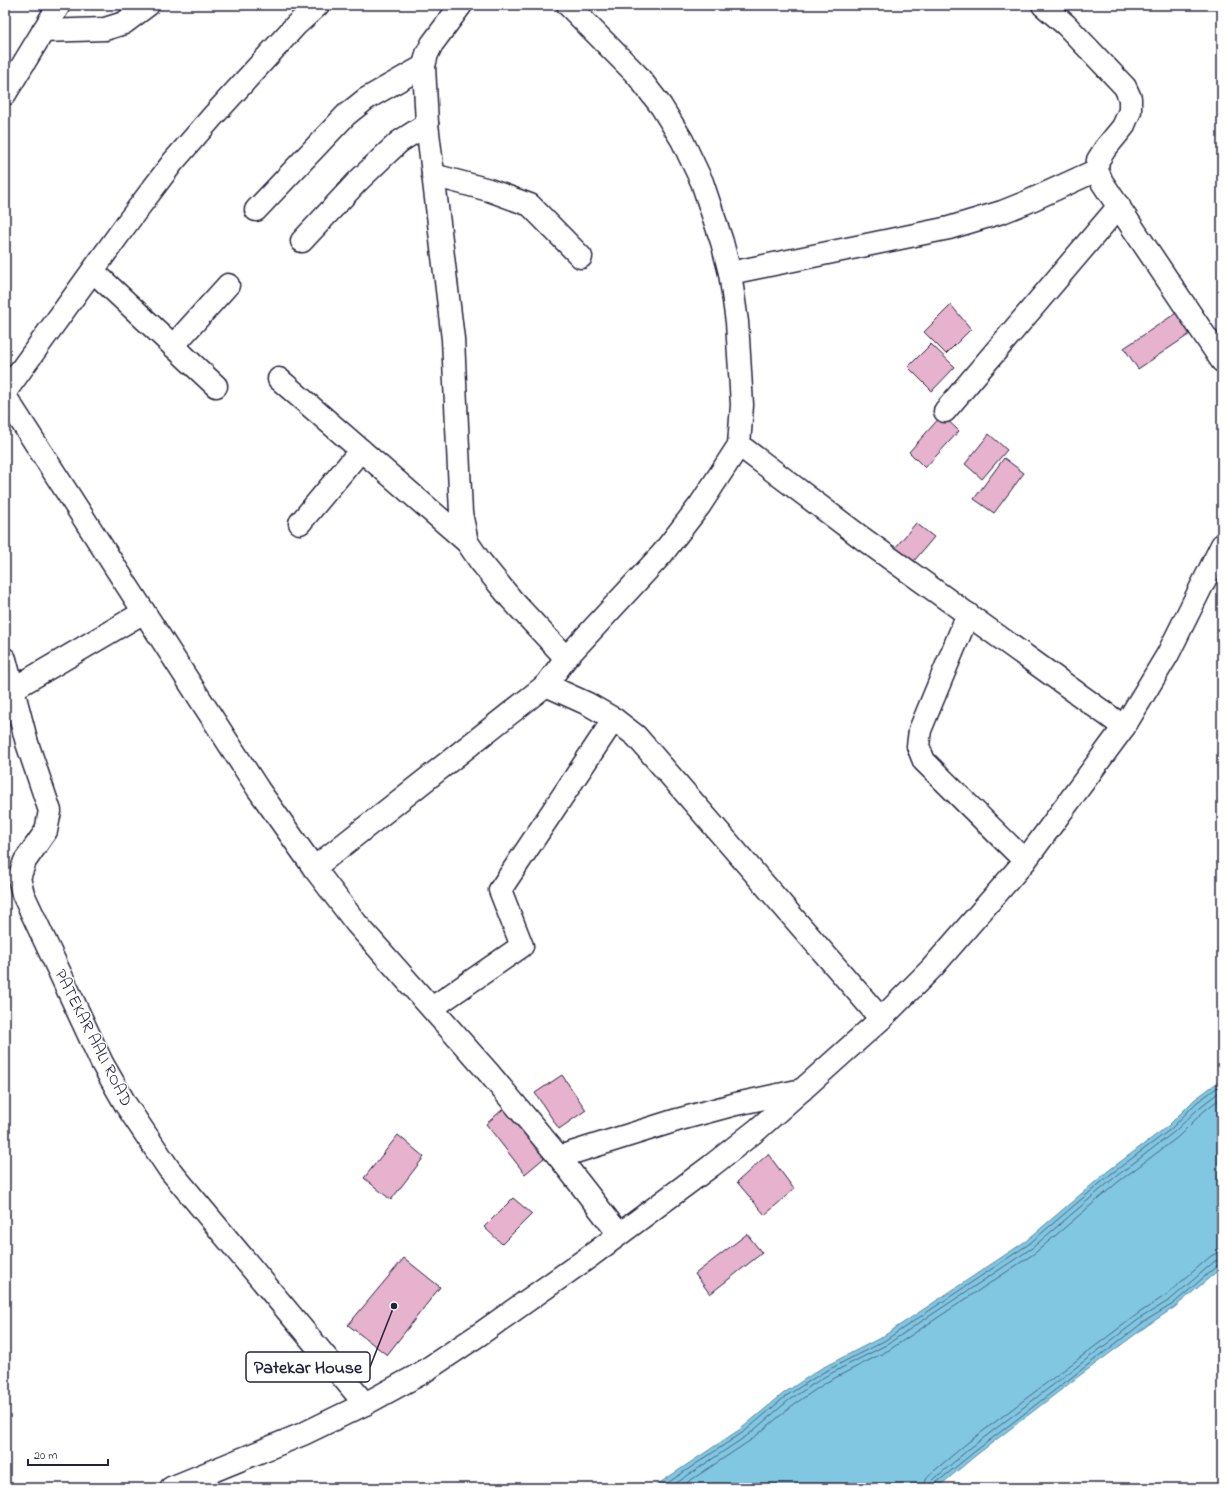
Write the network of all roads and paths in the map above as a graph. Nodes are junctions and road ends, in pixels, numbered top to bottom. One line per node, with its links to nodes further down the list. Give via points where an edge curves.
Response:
1 (58, 5): 7 (street)
2 (148, 5): 7 (street, via 124,23 105,28)
3 (318, 5): 17 (street, via 290,31 172,162)
4 (461, 5): 8 (street, via 432,44)
5 (568, 5): 18 (street, via 637,75 661,106 682,140 702,182)
6 (1043, 5): 11 (street, via 1111,72 1125,87 1130,98 1130,111 1123,127 1098,160)
7 (43, 31): 9 (street)
8 (424, 66): 10 (street); 14 (street, via 366,99 346,115)
9 (5, 94)
10 (427, 124): 12 (street); 15 (street, via 399,142 384,156)
11 (1097, 170): 13 (street); 18 (street, via 1002,212 949,228)
12 (433, 174): 16 (street, via 530,205); 30 (street, via 453,339 461,513)
13 (1119, 206): 21 (street); 26 (street)
14 (256, 210)
15 (302, 241)
16 (581, 257)
17 (93, 271): 20 (street); 24 (street)
18 (730, 273): 27 (street, via 737,322 742,405)
19 (228, 285): 20 (street)
20 (173, 346): 23 (street)
21 (1222, 360)
22 (279, 379): 28 (street)
23 (216, 386)
24 (5, 392)
25 (5, 396): 32 (street)
26 (945, 411)
27 (739, 445): 33 (street); 34 (street, via 700,505 662,554)
28 (361, 450): 29 (street); 30 (street)
29 (300, 523)
30 (467, 542): 34 (street, via 512,600)
31 (1222, 545): 39 (street, via 1168,654)
32 (144, 612): 37 (street); 41 (street, via 258,789)
33 (968, 614): 39 (street); 40 (street, via 920,730 918,746 924,761)
34 (566, 658): 36 (street)
35 (5, 659): 37 (street, PATEKAR AALI ROAD)
36 (546, 685): 38 (street); 41 (street)
37 (13, 689): 47 (street, PATEKAR AALI ROAD, via 27,743 50,811 46,831 25,861 19,878 23,894 102,1063 126,1105 169,1169)
38 (614, 719): 42 (street, via 500,890 522,946); 43 (street, via 636,736)
39 (1124, 727): 40 (street)
40 (1025, 861): 43 (street, via 932,968)
41 (314, 868): 42 (street, via 356,922)
42 (432, 1008): 45 (street)
43 (881, 1018): 44 (street)
44 (803, 1089): 45 (street, via 714,1110); 46 (street, via 758,1129)
45 (559, 1157): 46 (street)
46 (619, 1234): 47 (street, via 480,1334 420,1374)
47 (365, 1404): 48 (street, via 303,1434)
48 (172, 1488)

